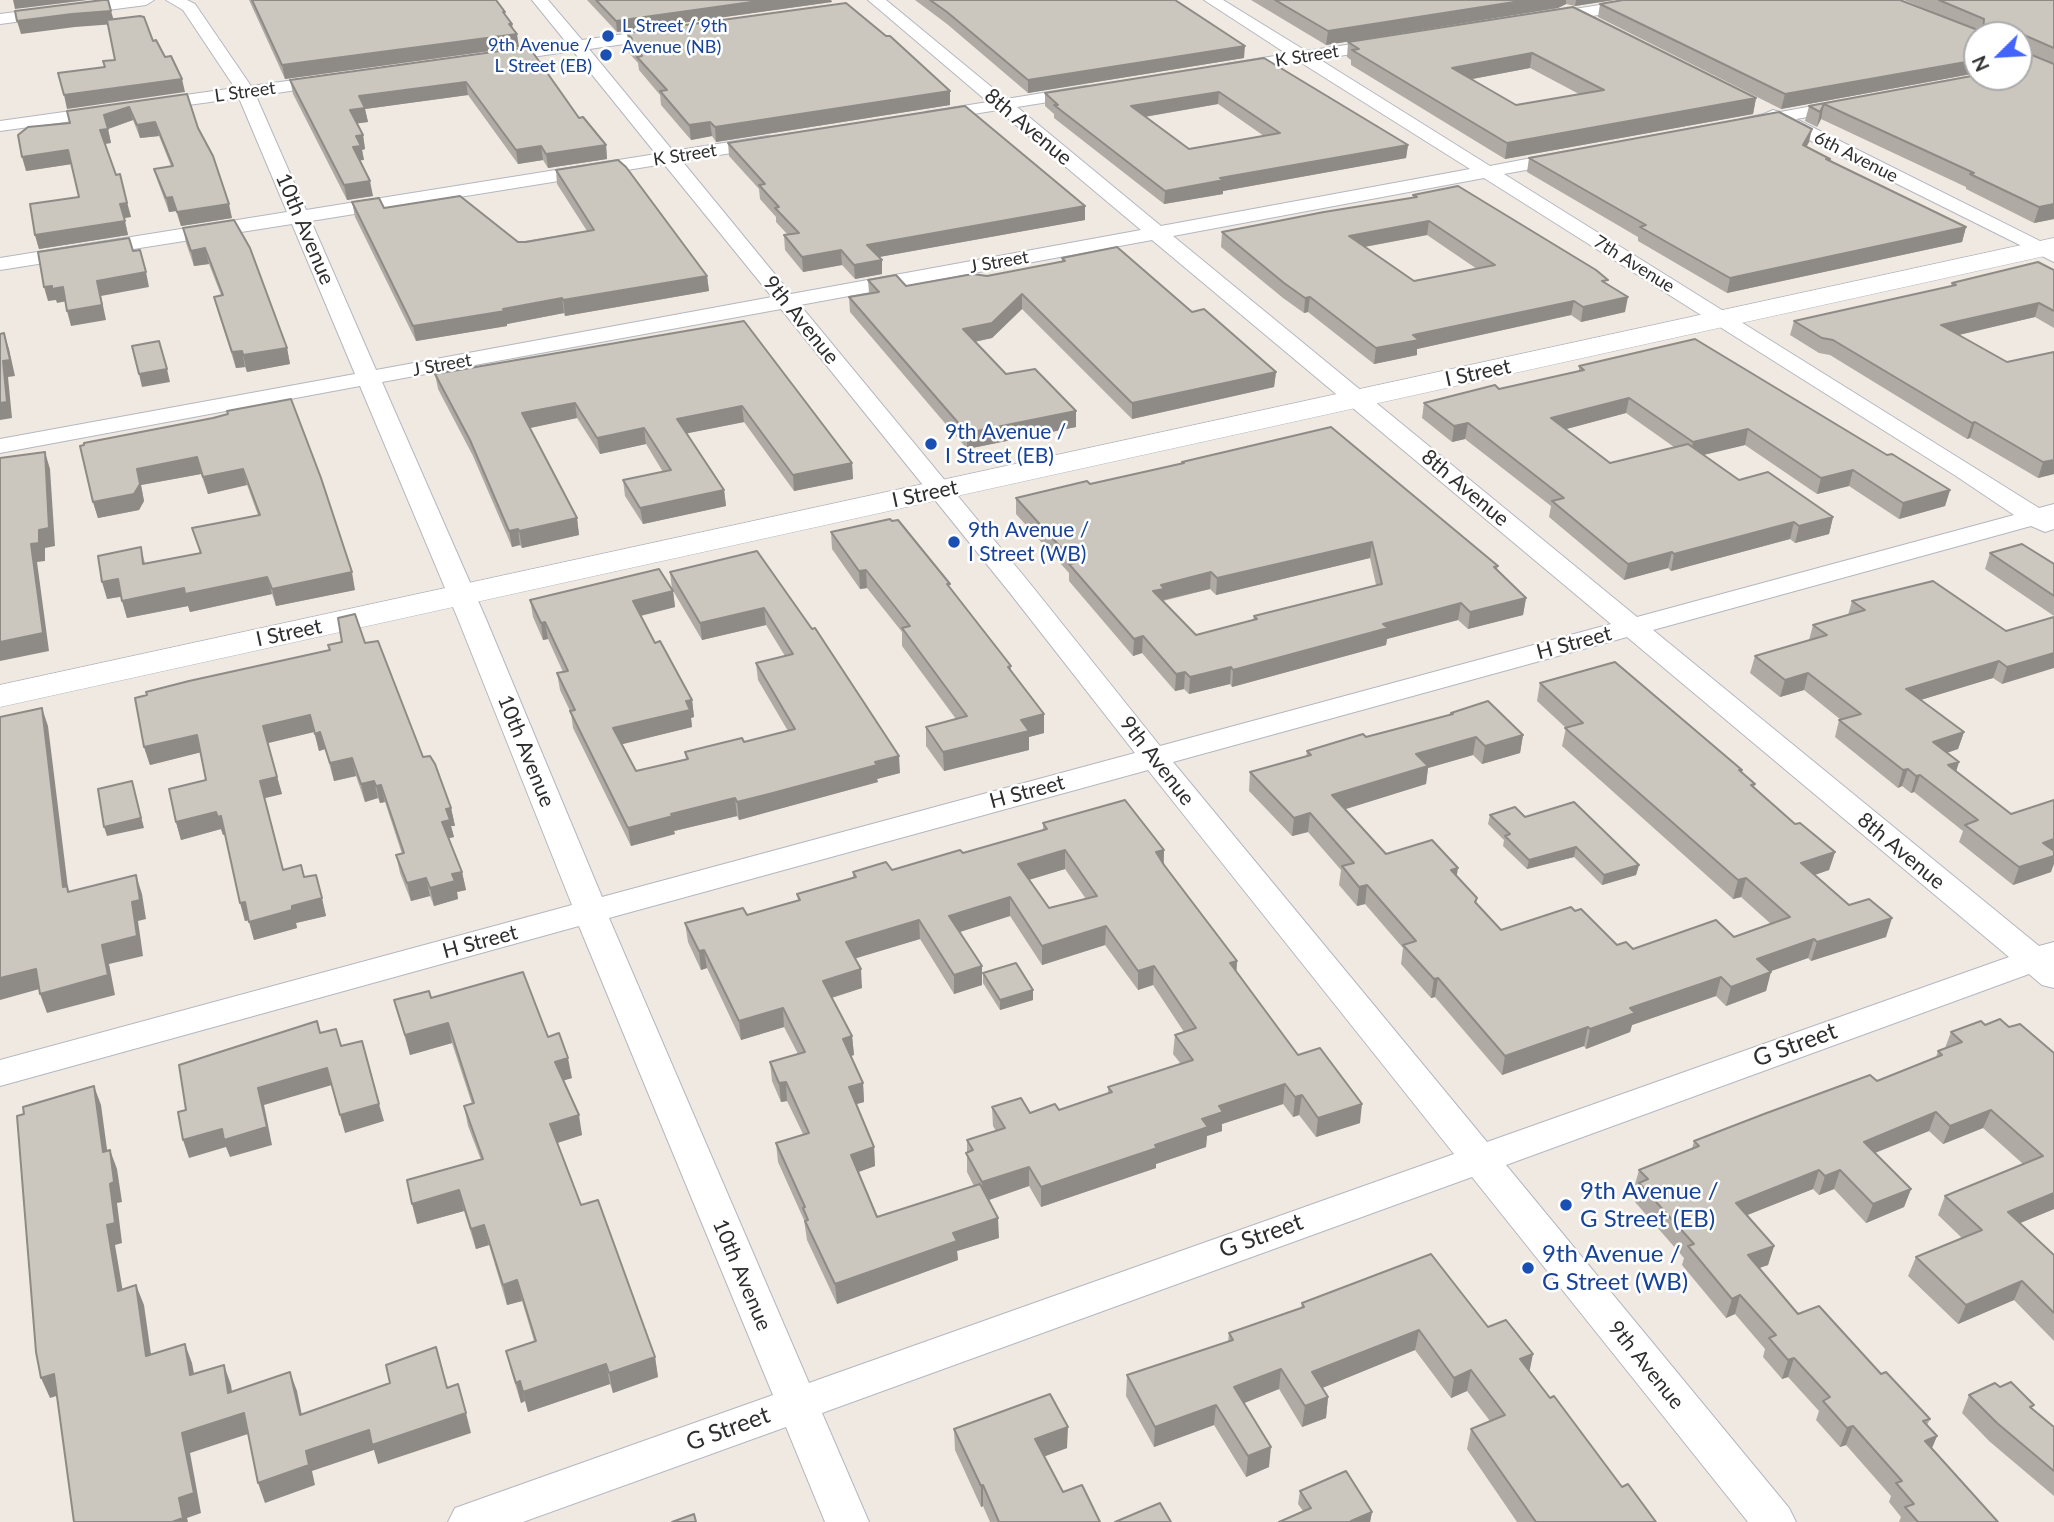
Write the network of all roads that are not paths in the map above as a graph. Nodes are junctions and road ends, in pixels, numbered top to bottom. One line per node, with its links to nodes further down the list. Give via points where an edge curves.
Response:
1 (146, 0): 10 (street)
2 (174, 0): 21 (street, 10th Avenue, via 189,6)
3 (540, 0): 15 (street, 9th Avenue)
4 (907, 0): 8 (street)
5 (1212, 0): 16 (street, 7th Avenue)
6 (1545, 0): 9 (street)
7 (1660, 0): 9 (street)
8 (872, 3): 24 (street, 8th Avenue)
9 (1573, 14): 11 (street); 12 (street)
10 (0, 19)
11 (1530, 21)
12 (1602, 29)
13 (683, 31): 15 (street)
14 (1399, 42): 16 (street, K Street)
15 (577, 46): 17 (street); 31 (street, 9th Avenue)
16 (1303, 57): 18 (street, K Street); 32 (street, 7th Avenue)
17 (471, 60)
18 (1210, 72)
19 (349, 77): 21 (street, L Street)
20 (1103, 89): 24 (street)
21 (246, 92): 27 (street, L Street); 33 (street, 10th Avenue)
22 (1868, 101): 25 (street)
23 (1747, 102): 25 (street, 6th Avenue)
24 (1002, 105): 26 (street); 34 (street, 8th Avenue)
25 (1778, 117): 28 (street); 35 (street, 6th Avenue)
26 (911, 119)
27 (0, 126)
28 (1726, 127)
29 (789, 138): 31 (street, K Street)
30 (1594, 152): 32 (street, J Street)
31 (668, 158): 33 (street, K Street); 37 (street, 9th Avenue)
32 (1486, 172): 34 (street, J Street); 38 (street, 7th Avenue)
33 (300, 216): 36 (street, K Street); 39 (street, 10th Avenue)
34 (1156, 233): 37 (street, J Street); 40 (street, 8th Avenue)
35 (2050, 251): 38 (street, I Street)
36 (0, 264)
37 (785, 301): 39 (street, J Street); 42 (street, 9th Avenue)
38 (1722, 319): 40 (street, I Street); 43 (street, 7th Avenue)
39 (368, 379): 41 (street, J Street); 44 (street, 10th Avenue)
40 (1358, 399): 42 (street, I Street); 45 (street, 8th Avenue)
41 (0, 446)
42 (940, 491): 44 (street, I Street); 47 (street, 9th Avenue)
43 (2048, 520): 45 (street, H Street)
44 (462, 596): 46 (street, I Street); 48 (street, 10th Avenue)
45 (1632, 628): 47 (street, H Street); 49 (street, 8th Avenue)
46 (0, 696)
47 (1154, 758): 48 (street, H Street); 51 (street, 9th Avenue)
48 (591, 912): 50 (street, H Street); 52 (street, 10th Avenue)
49 (2047, 963): 51 (street, G Street)
50 (0, 1073)
51 (1478, 1158): 52 (street, G Street); 55 (street, 9th Avenue)
52 (798, 1404): 53 (street, G Street); 54 (street, 10th Avenue)
53 (470, 1522)
54 (847, 1522)
55 (1774, 1522)

